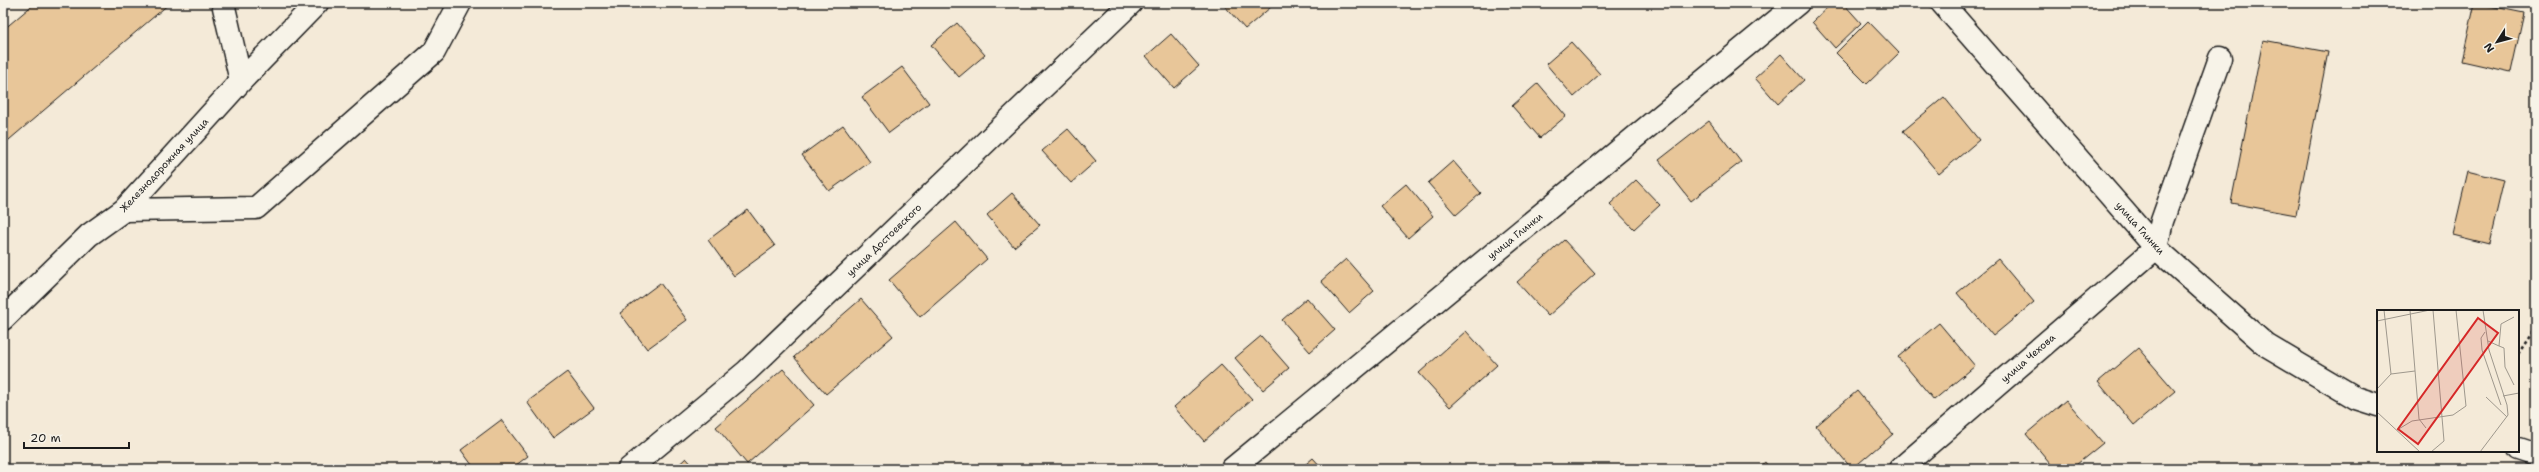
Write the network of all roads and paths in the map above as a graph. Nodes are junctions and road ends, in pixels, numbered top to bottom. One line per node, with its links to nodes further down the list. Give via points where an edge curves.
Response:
1 (222, 3): 8 (street)
2 (317, 3): 8 (street, Железнодорожная улица)
3 (460, 3): 9 (street, via 434,52 256,208)
4 (1131, 3): 17 (street, улица Достоевского, via 747,372)
5 (1798, 3): 18 (street, улица Глинки)
6 (1942, 3): 10 (street, улица Глинки)
7 (2220, 58): 10 (street, via 2162,221)
8 (241, 81): 9 (street, Железнодорожная улица)
9 (124, 210): 11 (street, Железнодорожная улица, via 89,235)
10 (2156, 248): 14 (street, улица Глинки, via 2266,345 2356,398); 19 (street, улица Чехова)
11 (3, 319)
12 (2536, 326): 13 (path)
13 (2519, 352)
14 (2377, 405)
15 (2519, 449): 16 (street)
16 (2536, 455)
17 (629, 469)
18 (1232, 469)
19 (1900, 469)

